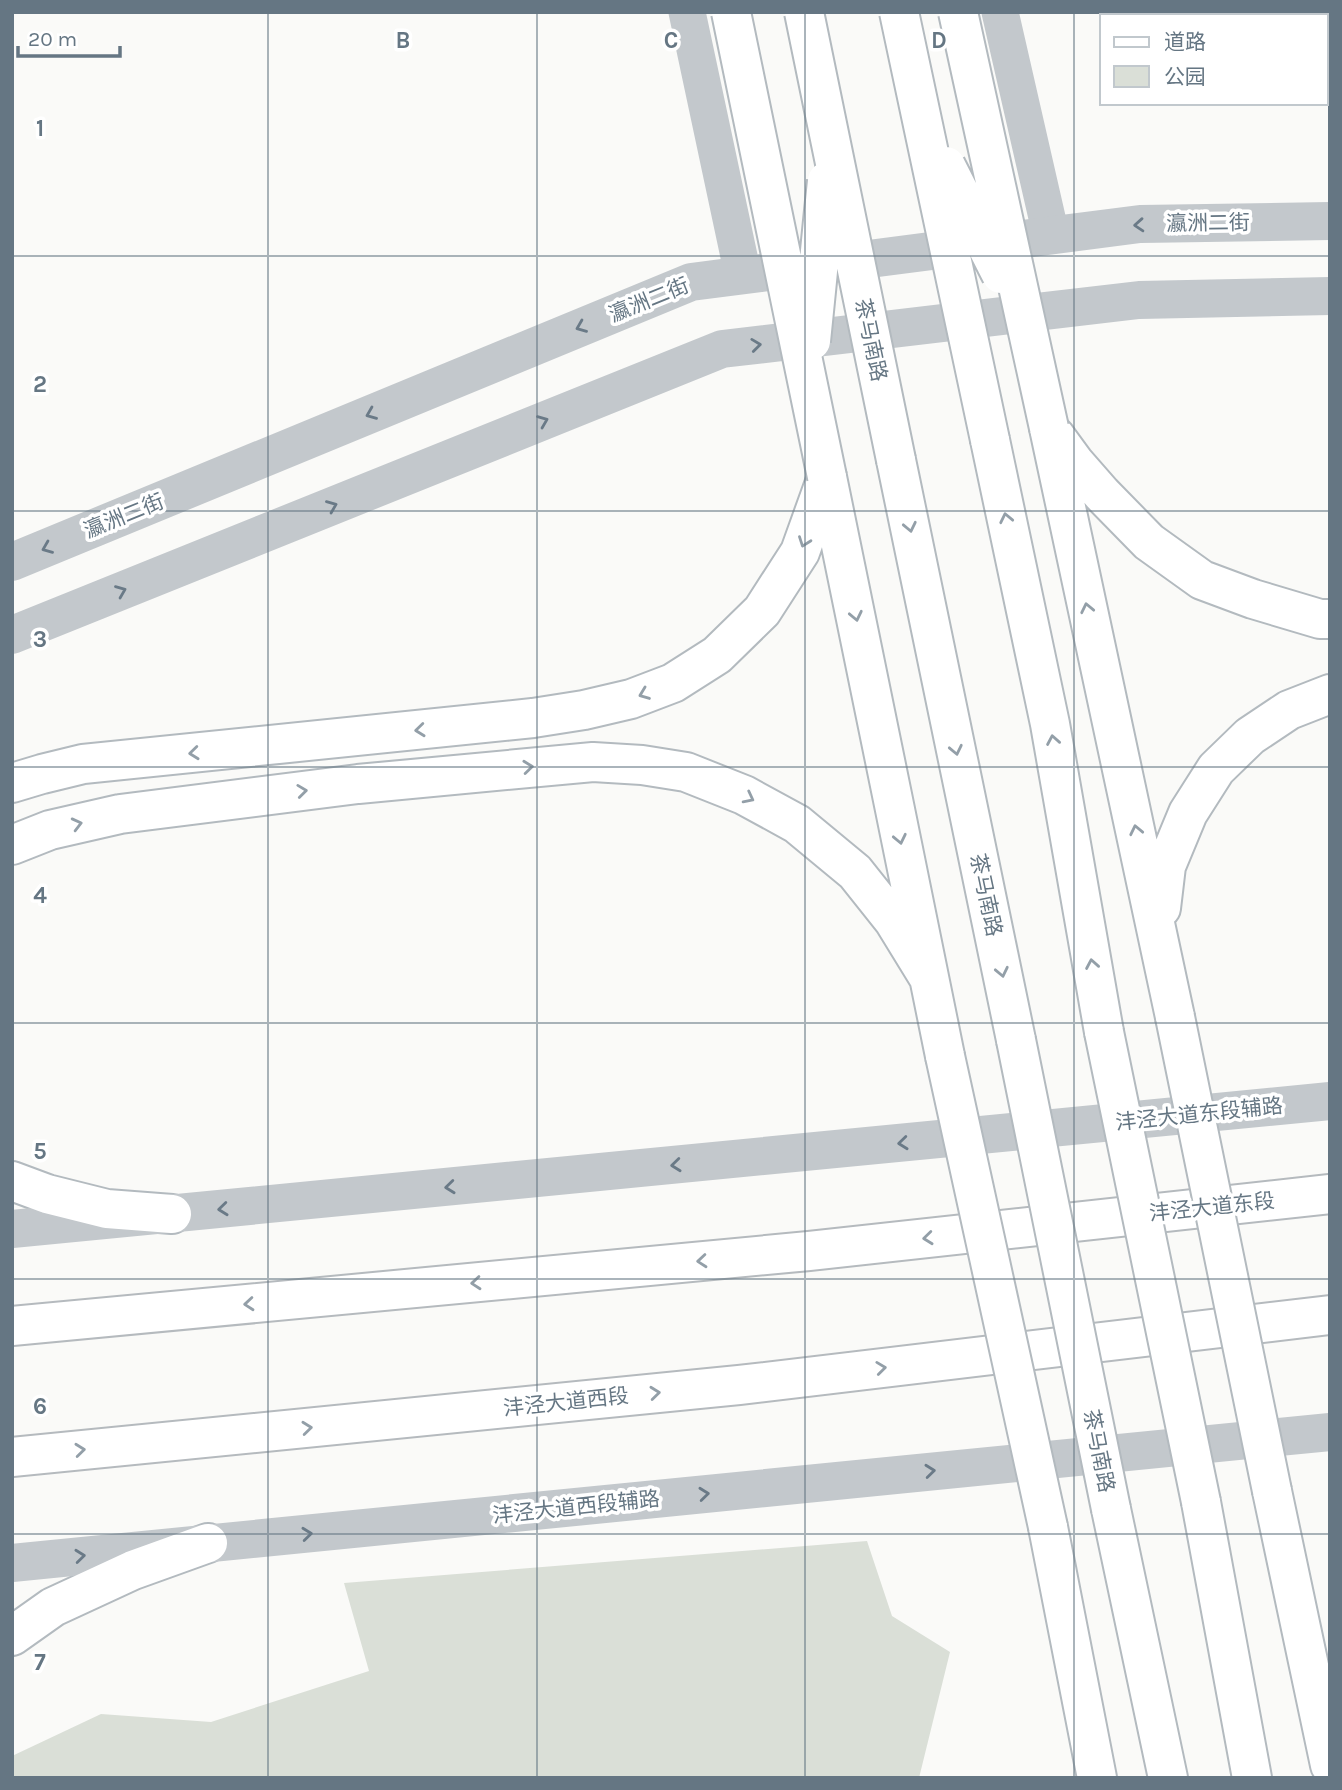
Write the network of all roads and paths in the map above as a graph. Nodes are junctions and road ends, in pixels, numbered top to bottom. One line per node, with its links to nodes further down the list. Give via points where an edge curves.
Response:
1 (687, 12): 11 (street)
2 (731, 12): 14 (main road, bridge)
3 (804, 12): 8 (main road, 茶马南路, bridge)
4 (900, 12): 7 (main road, bridge)
5 (958, 12): 13 (main road, bridge)
6 (1000, 12): 10 (street)
7 (922, 118): 13 (main road, bridge); 44 (main road, one-way to 7, bridge, via 1201,1502 1104,1032 1050,724)
8 (831, 144): 14 (main road, bridge); 43 (main road, 茶马南路, one-way to 43, bridge)
9 (1330, 221): 10 (street, 瀛洲二街, one-way to 10, via 1140,224)
10 (1051, 235): 11 (street, 瀛洲二街)
11 (743, 275): 17 (street, 瀛洲二街, one-way to 17, via 691,282)
12 (1330, 296): 19 (street, one-way to 12, via 722,349 1139,300)
13 (1026, 323): 15 (main road, bridge)
14 (807, 379): 16 (main road, bridge)
15 (1049, 428): 18 (main road, via 1101,494 1149,542 1202,580 1253,600); 23 (main road, one-way to 15)
16 (827, 477): 21 (main road, one-way to 21, via 800,552 762,611 717,655 673,683 631,699 533,718 83,764); 24 (main road, one-way to 24)
17 (12, 562)
18 (1330, 620)
19 (12, 635)
20 (1330, 694): 23 (main road, via 1289,710 1250,736 1216,769 1188,813 1166,866)
21 (12, 783)
22 (12, 845): 24 (main road, one-way to 24, via 50,830 120,814 358,784 593,762 642,765 686,772 744,795 797,824 855,872 894,921)
23 (1157, 934): 37 (main road, bridge)
24 (929, 978): 39 (main road, bridge)
25 (1330, 1101): 28 (street, 沣泾大道东段辅路, one-way to 28)
26 (12, 1181): 28 (main road, via 107,1209)
27 (1330, 1194): 31 (main road, 沣泾大道东段, one-way to 31, via 810,1251)
28 (172, 1214): 29 (street)
29 (12, 1230)
30 (1330, 1315): 33 (main road, 沣泾大道西段, one-way to 30, via 739,1385)
31 (12, 1326)
32 (1330, 1432): 34 (street, 沣泾大道西段辅路, one-way to 32)
33 (12, 1457)
34 (208, 1544): 35 (street, 沣泾大道西段辅路, one-way to 34); 36 (main road, via 132,1570 53,1607)
35 (12, 1563)
36 (12, 1636)
37 (1311, 1673): 38 (main road); 40 (main road)
38 (1330, 1714)
39 (1086, 1722): 41 (main road); 42 (main road)
40 (1330, 1765)
41 (1091, 1778)
42 (1097, 1778)
43 (1168, 1778)
44 (1252, 1778)

